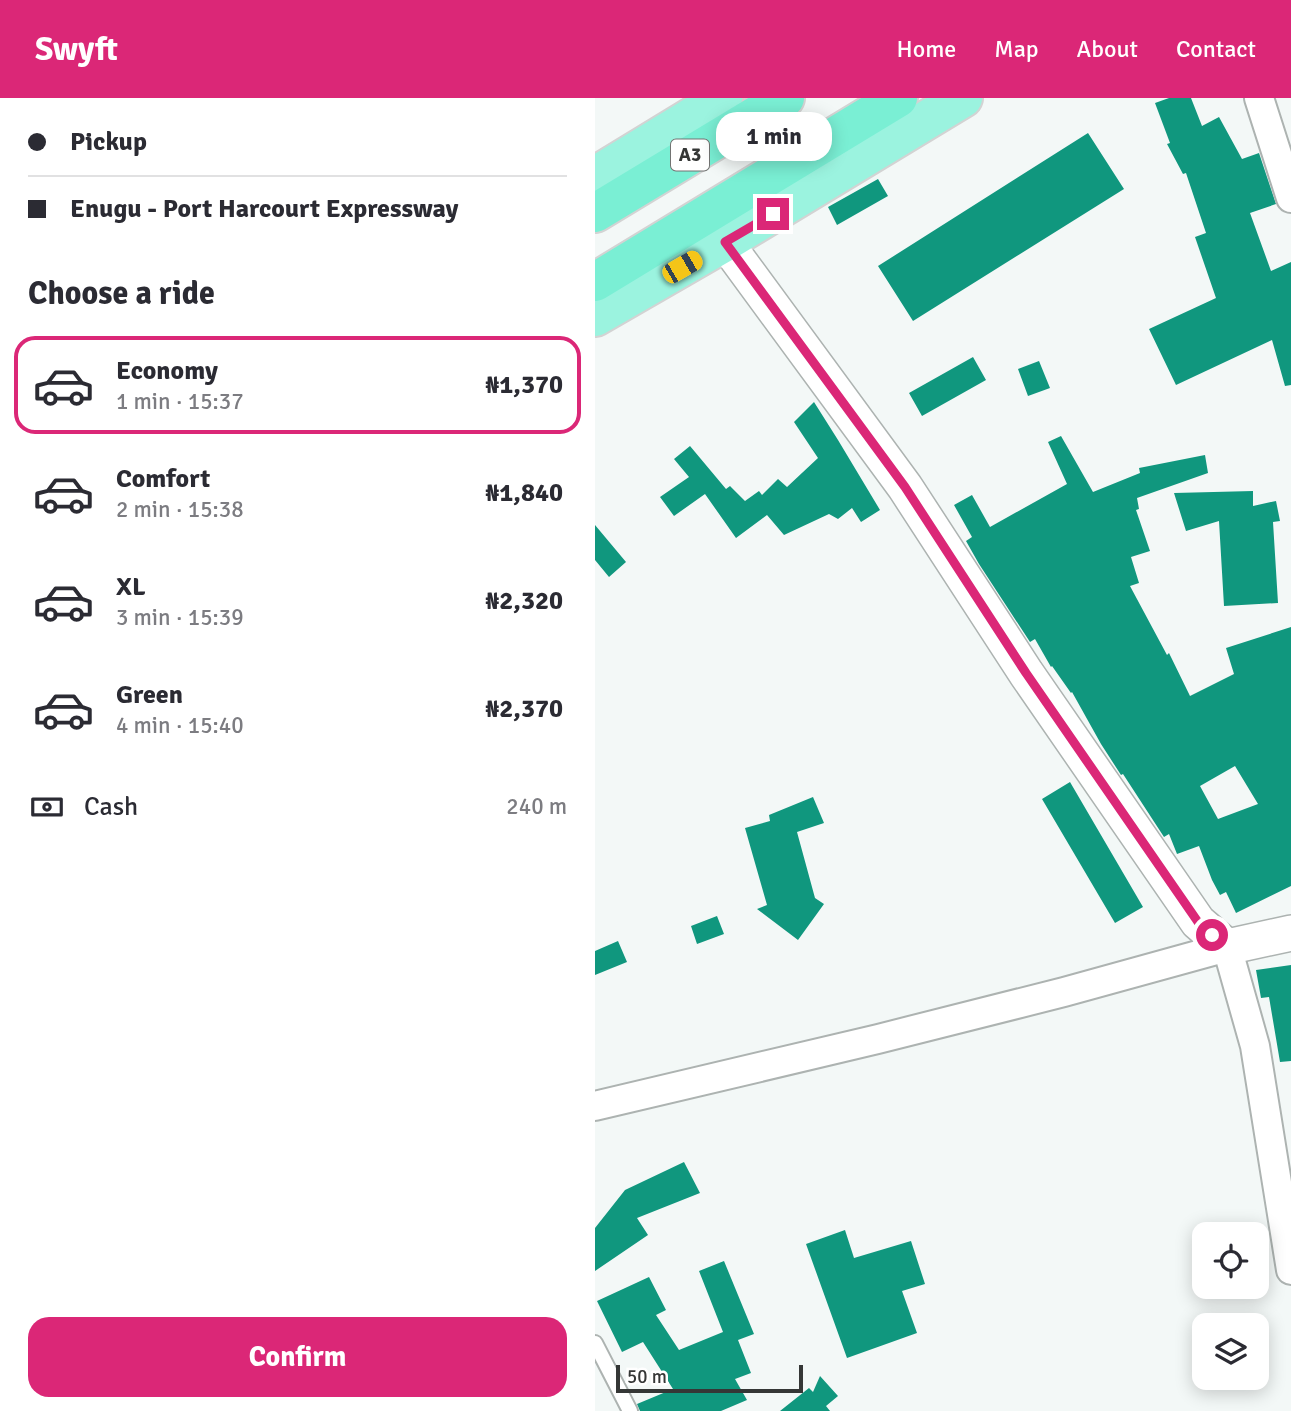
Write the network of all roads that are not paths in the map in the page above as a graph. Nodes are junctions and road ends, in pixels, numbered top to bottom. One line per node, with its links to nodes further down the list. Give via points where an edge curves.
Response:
1 (723, 98): 6 (main road, A3)
2 (785, 98): 8 (highway, A3)
3 (898, 98): 10 (highway)
4 (963, 98): 9 (main road)
5 (1259, 98): 7 (street)
6 (595, 177)
7 (1291, 198)
8 (595, 213)
9 (725, 242): 11 (main road); 13 (street, via 905,487 1173,887 1198,922)
10 (595, 282)
11 (595, 317)
12 (1291, 933): 13 (street)
13 (1227, 947): 14 (street, via 878,1039); 15 (street, via 1255,1046)
14 (595, 1106)
15 (1291, 1270)
16 (595, 1343): 17 (lane)
17 (630, 1411)

